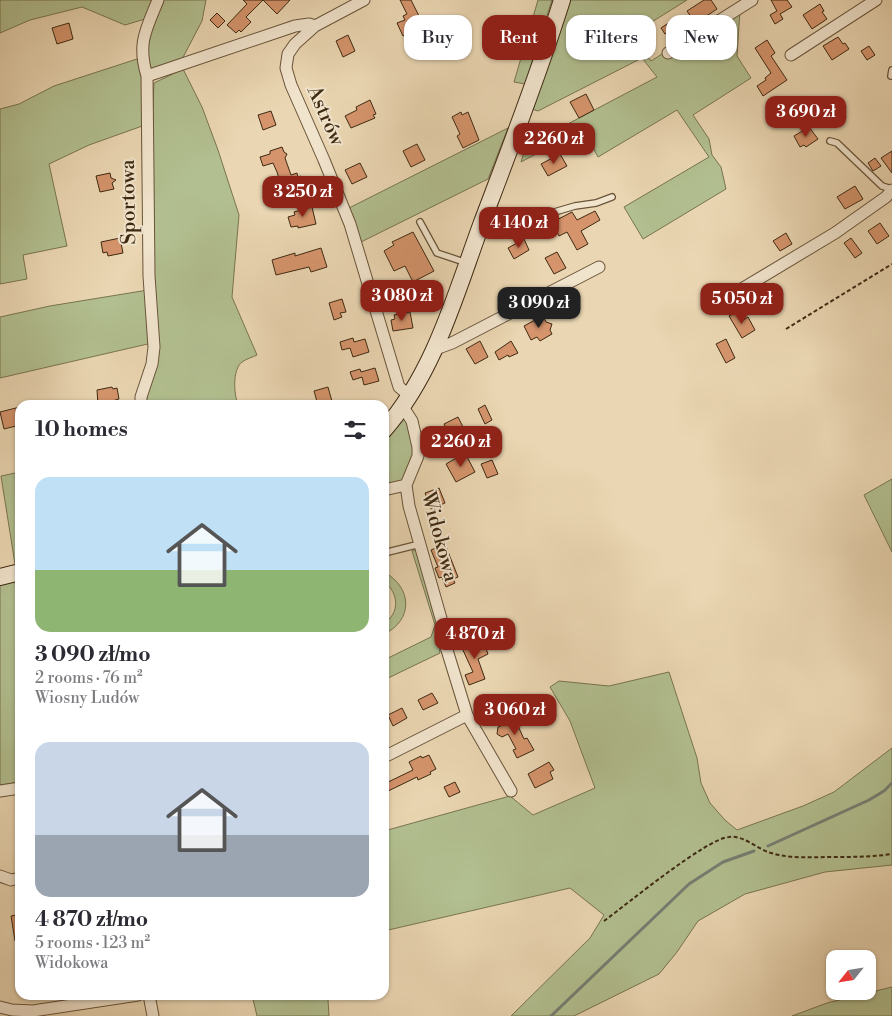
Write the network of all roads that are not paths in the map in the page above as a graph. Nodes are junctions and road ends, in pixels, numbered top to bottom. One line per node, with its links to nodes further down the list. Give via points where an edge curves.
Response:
1 (158, 0): 10 (street, Sportowa, via 143,39 142,60)
2 (364, 0): 7 (street, Astrów)
3 (562, 0): 16 (street)
4 (752, 0): 6 (street)
5 (876, 0): 8 (street)
6 (728, 15)
7 (315, 26): 10 (street, Astrów, via 295,26); 22 (street, Astrów, via 288,54 286,68 350,224 399,387)
8 (791, 55)
9 (892, 70): 11 (lane)
10 (147, 76): 21 (street, Sportowa, via 149,276 154,347)
11 (891, 76)
12 (830, 140): 13 (lane, via 882,186)
13 (892, 189): 19 (street, via 886,197 835,233)
14 (612, 197): 16 (lane, via 552,213 506,234 493,233)
15 (420, 222): 17 (lane, via 437,253)
16 (481, 225): 17 (street)
17 (467, 263): 20 (street)
18 (599, 267): 20 (street)
19 (725, 299)
20 (433, 350): 22 (street)
21 (141, 400)
22 (407, 402): 23 (street); 24 (street, Widokowa, via 418,456)
23 (389, 424)
24 (406, 484): 25 (street, Widokowa); 26 (street, Widokowa)
25 (389, 489)
26 (420, 544): 27 (lane); 30 (street, Widokowa)
27 (389, 552)
28 (15, 573): 29 (street)
29 (0, 577)
30 (467, 715): 31 (street); 34 (street, Widokowa)
31 (389, 754)
32 (15, 789): 33 (street)
33 (0, 791)
34 (511, 791)
35 (0, 876): 36 (street)
36 (15, 879)
37 (105, 1000): 39 (street, via 33,1011)
38 (150, 1000): 40 (street)
39 (0, 1007)
40 (153, 1016)

